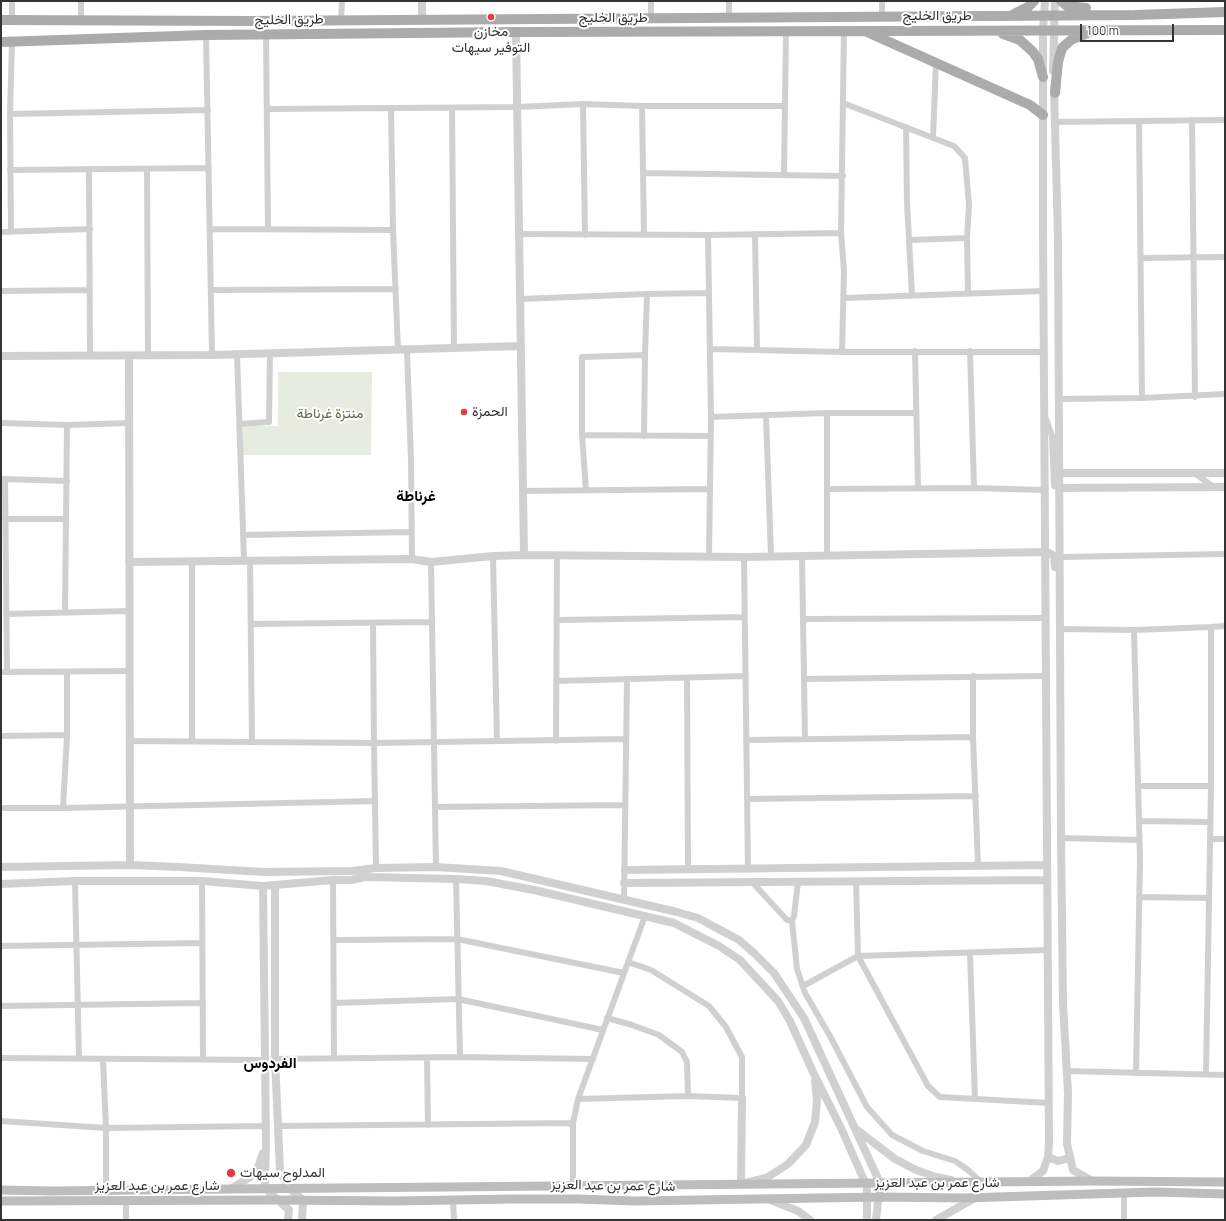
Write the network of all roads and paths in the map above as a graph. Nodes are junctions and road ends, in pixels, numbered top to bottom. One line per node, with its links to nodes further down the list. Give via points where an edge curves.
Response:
1 (12, 1): 21 (street)
2 (81, 1): 22 (street)
3 (342, 1): 23 (street)
4 (422, 1): 19 (street)
5 (651, 1): 17 (street)
6 (729, 1): 18 (street)
7 (882, 1): 16 (street)
8 (1034, 1): 13 (main road, via 1021,11)
9 (1045, 1): 14 (street)
10 (1055, 1): 14 (street)
11 (1061, 1): 15 (main road, via 1067,6 1092,8)
12 (1225, 12): 15 (main road, طريق الخليج)
13 (1010, 15): 14 (main road, طريق الخليج); 16 (main road, طريق الخليج)
14 (1050, 15): 15 (main road, طريق الخليج); 29 (street)
15 (1113, 15)
16 (882, 16): 18 (main road, طريق الخليج)
17 (651, 17): 18 (main road, طريق الخليج); 19 (main road, طريق الخليج)
18 (729, 17)
19 (422, 19): 23 (main road, طريق الخليج)
20 (1, 20): 21 (main road, طريق الخليج)
21 (12, 20): 22 (main road, طريق الخليج)
22 (80, 20): 23 (main road, طريق الخليج)
23 (341, 20)
24 (844, 30): 25 (main road, طريق الخليج); 27 (main road, طريق الخليج); 39 (street)
25 (863, 30): 28 (main road, طريق الخليج); 36 (main road)
26 (1225, 30): 30 (main road, طريق الخليج)
27 (786, 31): 31 (main road, طريق الخليج); 42 (street)
28 (992, 31): 29 (main road, طريق الخليج); 37 (main road, via 1012,36 1028,46 1038,59)
29 (1048, 31): 30 (main road, طريق الخليج); 37 (street); 38 (street)
30 (1095, 31): 38 (main road, via 1070,40 1062,48)
31 (516, 32): 33 (main road, طريق الخليج); 43 (street)
32 (206, 35): 33 (main road, طريق الخليج); 35 (main road, طريق الخليج); 47 (street)
33 (266, 35): 46 (street)
34 (1, 42): 35 (main road, طريق الخليج)
35 (12, 42): 48 (street)
36 (936, 62): 49 (main road, via 1030,104); 55 (street)
37 (1043, 77): 49 (street)
38 (1055, 93): 53 (street)
39 (843, 103): 54 (street); 62 (street)
40 (583, 104): 41 (street); 43 (street); 71 (street)
41 (642, 106): 42 (street); 60 (street)
42 (785, 106): 61 (street)
43 (517, 107): 45 (street); 70 (street)
44 (391, 108): 45 (street); 46 (street); 66 (street)
45 (452, 108): 92 (street)
46 (267, 109): 65 (street)
47 (208, 110): 48 (street); 56 (street)
48 (10, 114): 58 (street)
49 (1043, 115): 84 (street)
50 (1192, 120): 51 (street); 52 (street); 77 (street)
51 (1225, 120)
52 (1140, 121): 53 (street); 79 (street)
53 (1055, 122): 112 (street)
54 (906, 127): 55 (street); 76 (street)
55 (932, 138): 75 (street, via 954,146 965,158 969,205)
56 (209, 168): 57 (street); 64 (street)
57 (147, 169): 59 (street); 108 (street)
58 (10, 170): 59 (street); 68 (street)
59 (89, 170): 63 (street)
60 (642, 173): 61 (street); 73 (street)
61 (784, 175): 62 (street)
62 (843, 176): 69 (street)
63 (90, 229): 68 (street); 81 (street)
64 (210, 229): 65 (street); 82 (street)
65 (268, 229): 66 (street)
66 (393, 230): 80 (street)
67 (1, 232): 68 (street)
68 (11, 232)
69 (842, 233): 72 (street); 89 (street)
70 (519, 234): 71 (street); 90 (street)
71 (585, 234): 73 (street)
72 (755, 234): 74 (street); 96 (street)
73 (644, 235): 74 (street)
74 (708, 235): 85 (street)
75 (967, 238): 76 (street); 86 (street)
76 (909, 240): 88 (street)
77 (1194, 257): 78 (street); 79 (street); 110 (street)
78 (1225, 257)
79 (1141, 258): 111 (street)
80 (396, 289): 82 (street); 94 (street)
81 (90, 290): 83 (street); 106 (street)
82 (211, 290): 103 (street)
83 (1, 291)
84 (1043, 291): 86 (street); 100 (street)
85 (710, 293): 87 (street); 93 (street)
86 (968, 293): 88 (street)
87 (646, 294): 90 (street); 104 (street)
88 (912, 295): 89 (street)
89 (844, 298): 99 (street)
90 (520, 299): 91 (street)
91 (521, 346): 92 (street); 139 (street)
92 (454, 348): 95 (street)
93 (711, 349): 96 (street); 116 (street)
94 (398, 350): 95 (street); 101 (street)
95 (407, 350): 142 (street)
96 (757, 350): 99 (street)
97 (915, 351): 98 (street); 99 (street); 114 (street)
98 (970, 351): 100 (street); 133 (street)
99 (842, 352)
100 (1043, 352): 115 (street)
101 (270, 353): 102 (street); 120 (street, via 269,422)
102 (237, 354): 103 (street); 120 (street)
103 (212, 355): 108 (street)
104 (645, 355): 122 (street, via 582,357); 123 (street)
105 (1, 356): 106 (street)
106 (90, 356): 107 (street)
107 (129, 356): 108 (street); 119 (street)
108 (148, 356)
109 (1225, 394): 110 (street)
110 (1195, 396): 111 (street)
111 (1142, 398): 112 (street)
112 (1059, 399): 125 (street)
113 (827, 413): 114 (street); 117 (street); 136 (street)
114 (916, 413): 132 (street)
115 (1044, 413): 134 (street, via 1052,436 1054,486); 138 (street)
116 (711, 416): 117 (street); 124 (street)
117 (766, 416): 152 (street)
118 (1, 423): 121 (street)
119 (129, 423): 121 (street); 158 (street)
120 (239, 424): 143 (street)
121 (67, 425): 129 (street)
122 (582, 435): 123 (street); 137 (street)
123 (644, 436): 124 (street)
124 (710, 436): 135 (street)
125 (1059, 473): 126 (street); 134 (street)
126 (1194, 473): 127 (street); 131 (street)
127 (1225, 473)
128 (3, 479): 129 (street); 140 (street)
129 (67, 481): 141 (street)
130 (1225, 486): 131 (street)
131 (1214, 487): 134 (street)
132 (918, 488): 133 (street); 136 (street)
133 (974, 488): 138 (street)
134 (1059, 488): 154 (street)
135 (710, 489): 137 (street); 150 (street)
136 (827, 489): 148 (street)
137 (586, 490): 139 (street)
138 (1044, 490): 144 (street)
139 (523, 491): 146 (street)
140 (5, 519): 141 (street); 163 (street)
141 (66, 519): 162 (street)
142 (411, 532): 143 (street); 155 (street)
143 (243, 536): 156 (street)
144 (1045, 552): 148 (street); 160 (street, via 1054,556 1056,561 1055,596); 165 (street)
145 (1225, 554): 154 (street)
146 (524, 555): 147 (street); 149 (street)
147 (557, 555): 150 (street); 167 (street)
148 (827, 555): 153 (street)
149 (493, 556): 159 (street); 193 (street)
150 (708, 556): 151 (street)
151 (744, 556): 152 (street); 164 (street)
152 (771, 556): 153 (street)
153 (802, 556): 166 (street)
154 (1060, 557): 160 (street)
155 (412, 559): 156 (street); 159 (street)
156 (247, 560): 157 (street); 170 (street)
157 (192, 561): 158 (street); 192 (street)
158 (129, 562): 161 (street)
159 (431, 562): 169 (street)
160 (1060, 604): 173 (street)
161 (129, 611): 162 (street); 175 (street)
162 (65, 612): 163 (street)
163 (6, 614): 176 (street)
164 (744, 617): 167 (street); 178 (street)
165 (1045, 618): 166 (street); 180 (street)
166 (803, 619): 183 (street)
167 (557, 620): 184 (street)
168 (373, 622): 169 (street); 170 (street); 197 (street)
169 (432, 622): 196 (street)
170 (251, 624): 195 (street)
171 (1225, 626): 172 (street)
172 (1211, 627): 174 (street); 199 (street)
173 (1060, 629): 174 (street); 210 (street)
174 (1134, 630): 198 (street)
175 (129, 671): 177 (street); 191 (street)
176 (4, 672): 177 (street)
177 (67, 672): 185 (street)
178 (745, 676): 181 (street); 190 (street)
179 (973, 676): 180 (street); 183 (street); 187 (street)
180 (1046, 676): 215 (street)
181 (687, 678): 182 (street); 222 (street)
182 (627, 679): 184 (street); 188 (street)
183 (804, 679): 189 (street)
184 (556, 681): 194 (street)
185 (67, 735): 186 (street); 207 (street)
186 (1, 736)
187 (973, 737): 189 (street); 200 (street)
188 (626, 739): 194 (street); 203 (street)
189 (805, 739): 190 (street)
190 (746, 740): 201 (street)
191 (129, 741): 192 (street); 204 (street)
192 (192, 741): 195 (street)
193 (498, 741): 194 (street); 196 (street)
194 (556, 741)
195 (252, 742): 197 (street)
196 (434, 742): 197 (street); 205 (street)
197 (374, 743): 202 (street)
198 (1138, 786): 199 (street); 208 (street)
199 (1211, 786): 209 (street)
200 (976, 796): 201 (street); 216 (street)
201 (747, 799): 220 (street)
202 (375, 801): 204 (street); 219 (street)
203 (625, 804): 205 (street); 221 (street)
204 (129, 806): 207 (street); 214 (street)
205 (435, 807): 218 (street)
206 (1, 808): 207 (street)
207 (63, 808)
208 (1139, 821): 209 (street); 213 (street)
209 (1210, 822): 211 (street)
210 (1061, 838): 213 (street); 268 (street)
211 (1210, 839): 212 (street); 236 (street)
212 (1225, 839)
213 (1139, 840): 235 (street)
214 (130, 865): 217 (street); 219 (street, via 264,872 352,871)
215 (1047, 865): 216 (street); 225 (street)
216 (978, 866): 220 (street)
217 (1, 867)
218 (436, 867): 219 (street); 237 (street, via 501,871)
219 (376, 868)
220 (748, 869): 222 (street)
221 (625, 870): 222 (street); 231 (street)
222 (688, 870)
223 (456, 879): 224 (street, via 365,877); 238 (street, via 486,881 534,890); 240 (street)
224 (333, 880): 233 (street); 241 (street)
225 (1047, 880): 228 (street); 245 (street)
226 (76, 881): 227 (street); 232 (street); 243 (street)
227 (202, 881): 234 (street); 242 (street)
228 (856, 881): 230 (street); 247 (street)
229 (752, 882): 230 (street); 231 (street); 239 (street, via 787,920)
230 (798, 882): 239 (street)
231 (624, 883): 237 (street)
232 (1, 884)
233 (275, 885): 234 (street); 265 (street)
234 (263, 886): 267 (street)
235 (1139, 897): 236 (street); 270 (street)
236 (1209, 898): 271 (street)
237 (624, 900): 284 (street, via 698,918 738,940 755,954 774,973 804,1018)
238 (645, 916): 248 (street); 269 (street, via 674,923 740,960 778,1001)
239 (792, 921): 250 (street, via 797,968)
240 (457, 939): 241 (street); 249 (street); 251 (street)
241 (334, 940): 252 (street)
242 (202, 942): 243 (street); 253 (street)
243 (77, 945): 244 (street); 254 (street)
244 (1, 946)
245 (1048, 950): 246 (street); 277 (street)
246 (970, 953): 247 (street); 276 (street)
247 (858, 956): 250 (street); 276 (street, via 928,1086 940,1097)
248 (628, 962): 249 (street); 274 (street, via 651,970 709,1006 726,1027 742,1057)
249 (624, 973): 256 (street)
250 (803, 986): 290 (street, via 867,1107 892,1135 923,1151 955,1161)
251 (458, 999): 252 (street); 257 (street); 258 (street)
252 (334, 1002): 261 (street)
253 (203, 1003): 254 (street); 264 (street)
254 (78, 1005): 255 (street); 260 (street)
255 (1, 1006)
256 (608, 1018): 257 (street); 273 (street, via 659,1035 682,1052 687,1062)
257 (603, 1030): 266 (street)
258 (460, 1057): 262 (street); 266 (street)
259 (1, 1058): 260 (street)
260 (79, 1058): 263 (street)
261 (334, 1058): 262 (street); 265 (street)
262 (427, 1058): 280 (street)
263 (103, 1059): 264 (street); 283 (street)
264 (203, 1059): 267 (street)
265 (275, 1059): 282 (street)
266 (592, 1059): 275 (street)
267 (264, 1060): 281 (street)
268 (1067, 1071): 270 (street); 287 (street)
269 (813, 1072): 293 (street); 295 (street, via 817,1100 815,1122 806,1145 788,1164 768,1177)
270 (1136, 1073): 271 (street)
271 (1206, 1074): 272 (street)
272 (1225, 1075)
273 (688, 1096): 274 (street); 275 (street)
274 (742, 1098): 295 (street)
275 (578, 1099): 279 (street)
276 (975, 1099): 277 (street)
277 (1049, 1103): 286 (street)
278 (1, 1121): 283 (street)
279 (573, 1123): 280 (street); 296 (street)
280 (428, 1125): 282 (street)
281 (266, 1126): 283 (street); 285 (street)
282 (278, 1126): 298 (street, via 280,1171)
283 (106, 1128): 301 (street)
284 (855, 1129): 289 (street, via 895,1160 936,1177); 294 (street)
285 (266, 1145): 297 (street); 299 (street, via 254,1172 241,1184)
286 (1048, 1157): 287 (street, via 1058,1161); 291 (street, via 1043,1171)
287 (1070, 1158): 288 (street, via 1073,1170)
288 (1092, 1181): 291 (main road, شارع عمر بن عبد العزيز); 292 (main road, شارع عمر بن عبد العزيز)
289 (965, 1182): 290 (main road, شارع عمر بن عبد العزيز); 294 (main road, شارع عمر بن عبد العزيز)
290 (980, 1182): 291 (main road, شارع عمر بن عبد العزيز)
291 (1028, 1182)
292 (1225, 1182)
293 (867, 1183): 294 (main road, شارع عمر بن عبد العزيز); 295 (main road, شارع عمر بن عبد العزيز); 304 (street)
294 (880, 1183): 305 (street)
295 (741, 1184): 296 (main road, شارع عمر بن عبد العزيز)
296 (573, 1185): 298 (main road, شارع عمر بن عبد العزيز)
297 (265, 1188): 298 (main road, شارع عمر بن عبد العزيز); 299 (main road, شارع عمر بن عبد العزيز); 309 (street)
298 (289, 1188): 310 (street)
299 (230, 1189): 301 (main road, شارع عمر بن عبد العزيز)
300 (1, 1190): 301 (main road, شارع عمر بن عبد العزيز)
301 (106, 1190)
302 (1124, 1193): 303 (main road, شارع عمر بن عبد العزيز); 306 (main road, شارع عمر بن عبد العزيز); 321 (street)
303 (1225, 1194)
304 (868, 1197): 305 (main road, شارع عمر بن عبد العزيز); 307 (main road, شارع عمر بن عبد العزيز); 318 (street)
305 (880, 1197): 306 (main road, شارع عمر بن عبد العزيز); 319 (street)
306 (975, 1198): 320 (street)
307 (767, 1199): 311 (main road, شارع عمر بن عبد العزيز); 317 (street, via 798,1211)
308 (126, 1200): 309 (main road, شارع عمر بن عبد العزيز); 312 (main road, شارع عمر بن عبد العزيز); 313 (street)
309 (278, 1200): 310 (main road, شارع عمر بن عبد العزيز); 314 (street, via 289,1210)
310 (303, 1200): 311 (main road, شارع عمر بن عبد العزيز); 315 (street)
311 (453, 1200): 316 (street)
312 (1, 1201)
313 (126, 1220)
314 (288, 1220)
315 (302, 1220)
316 (454, 1220)
317 (810, 1220)
318 (867, 1220)
319 (876, 1220)
320 (936, 1220)
321 (1124, 1220)

